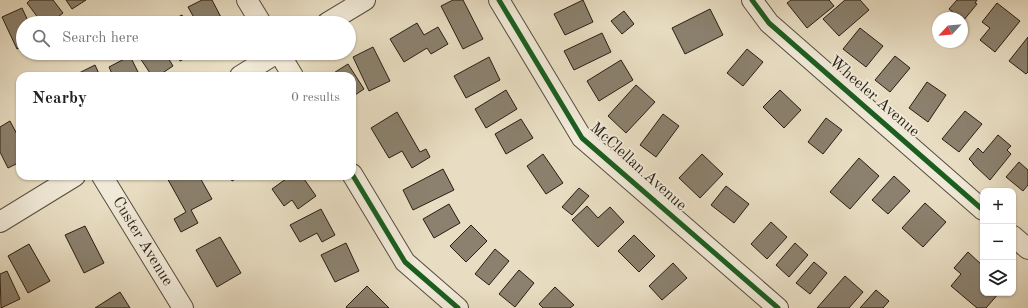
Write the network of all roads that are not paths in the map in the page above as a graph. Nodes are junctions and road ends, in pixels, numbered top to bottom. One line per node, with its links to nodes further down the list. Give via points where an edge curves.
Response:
1 (247, 0): 5 (street)
2 (365, 0): 6 (street)
3 (498, 0): 20 (street, McClellan Avenue, via 582,138)
4 (752, 0): 14 (street, Wheeler Avenue, via 769,23)
5 (257, 16)
6 (339, 16)
7 (266, 60): 9 (street)
8 (283, 60): 10 (street)
9 (247, 72)
10 (290, 72)
11 (68, 180): 15 (street)
12 (104, 180): 18 (street, Custer Avenue)
13 (356, 180): 19 (street, via 405,262)
14 (980, 207)
15 (0, 222)
16 (1016, 239): 17 (street)
17 (1028, 249)
18 (183, 308)
19 (458, 308)
20 (778, 308)

